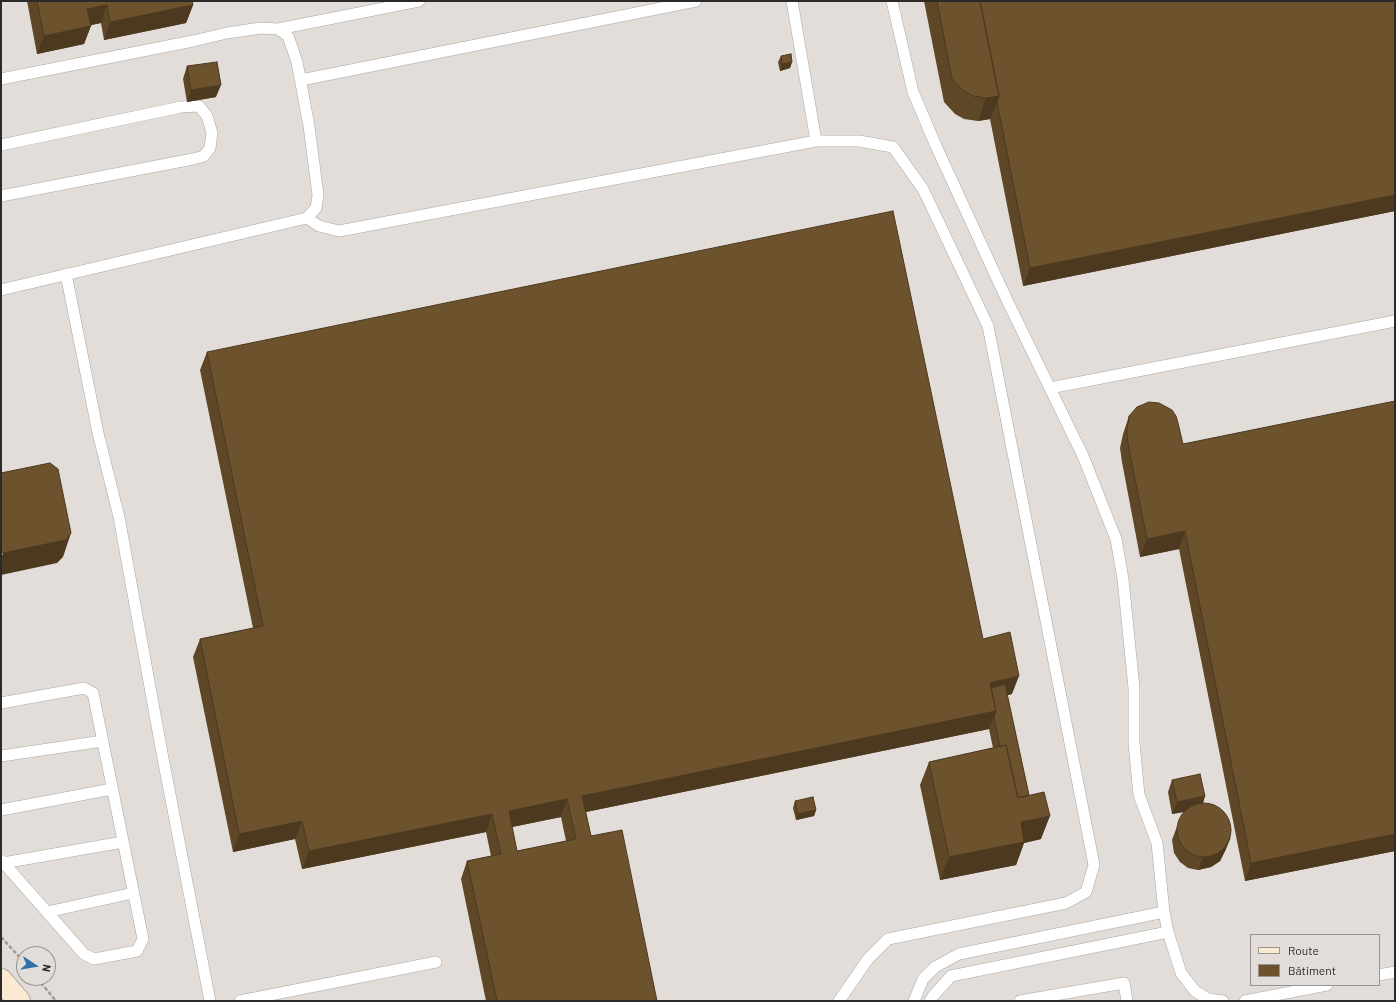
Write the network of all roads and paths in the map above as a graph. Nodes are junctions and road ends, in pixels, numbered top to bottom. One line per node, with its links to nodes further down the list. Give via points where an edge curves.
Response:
1 (419, 1): 5 (lane)
2 (696, 1): 7 (lane)
3 (792, 1): 8 (lane)
4 (892, 1): 15 (lane, via 913,92 939,153)
5 (278, 29): 6 (lane, via 261,28 227,33); 7 (lane, via 288,36)
6 (1, 79)
7 (301, 80): 11 (lane, via 318,196 316,208)
8 (816, 141): 11 (lane, via 339,231 319,226); 39 (lane, via 858,141 893,147 923,189 988,326 1094,865 1086,892 1066,903 888,939 868,959)
9 (1, 144): 10 (lane, via 181,107 199,106 207,116 212,133 210,148 204,156)
10 (1, 196)
11 (307, 218): 12 (lane)
12 (66, 274): 13 (lane); 37 (lane, via 98,433 119,517)
13 (1, 290)
14 (1395, 321): 15 (lane)
15 (1050, 388): 25 (lane, via 1083,456 1116,539 1123,579 1134,688 1134,743 1139,795 1157,843)
16 (1, 703): 17 (lane, via 84,688 93,692)
17 (103, 740): 18 (lane); 19 (lane)
18 (1, 756)
19 (112, 789): 20 (lane); 21 (lane)
20 (1, 810)
21 (123, 842): 22 (lane); 23 (lane)
22 (2, 862): 24 (lane)
23 (134, 893): 24 (lane); 24 (lane, via 143,940 137,951 94,959 84,954)
24 (47, 912)
25 (1164, 912): 26 (lane); 40 (lane, via 959,954 935,967 923,979)
26 (1168, 932): 41 (lane, via 952,976); 44 (lane, via 1181,973 1195,991 1208,999)
27 (1, 936): 28 (path)
28 (16, 953)
29 (436, 962): 38 (lane)
30 (1395, 972): 31 (lane)
31 (1380, 975)
32 (1, 980): 35 (street)
33 (44, 986): 36 (path)
34 (1322, 986): 45 (lane)
35 (19, 1001)
36 (56, 1001)
37 (210, 1001)
38 (240, 1001)
39 (839, 1001)
40 (914, 1001)
41 (930, 1001)
42 (1020, 1001): 43 (lane, via 1124,983)
43 (1127, 1001)
44 (1223, 1001)
45 (1245, 1001)

